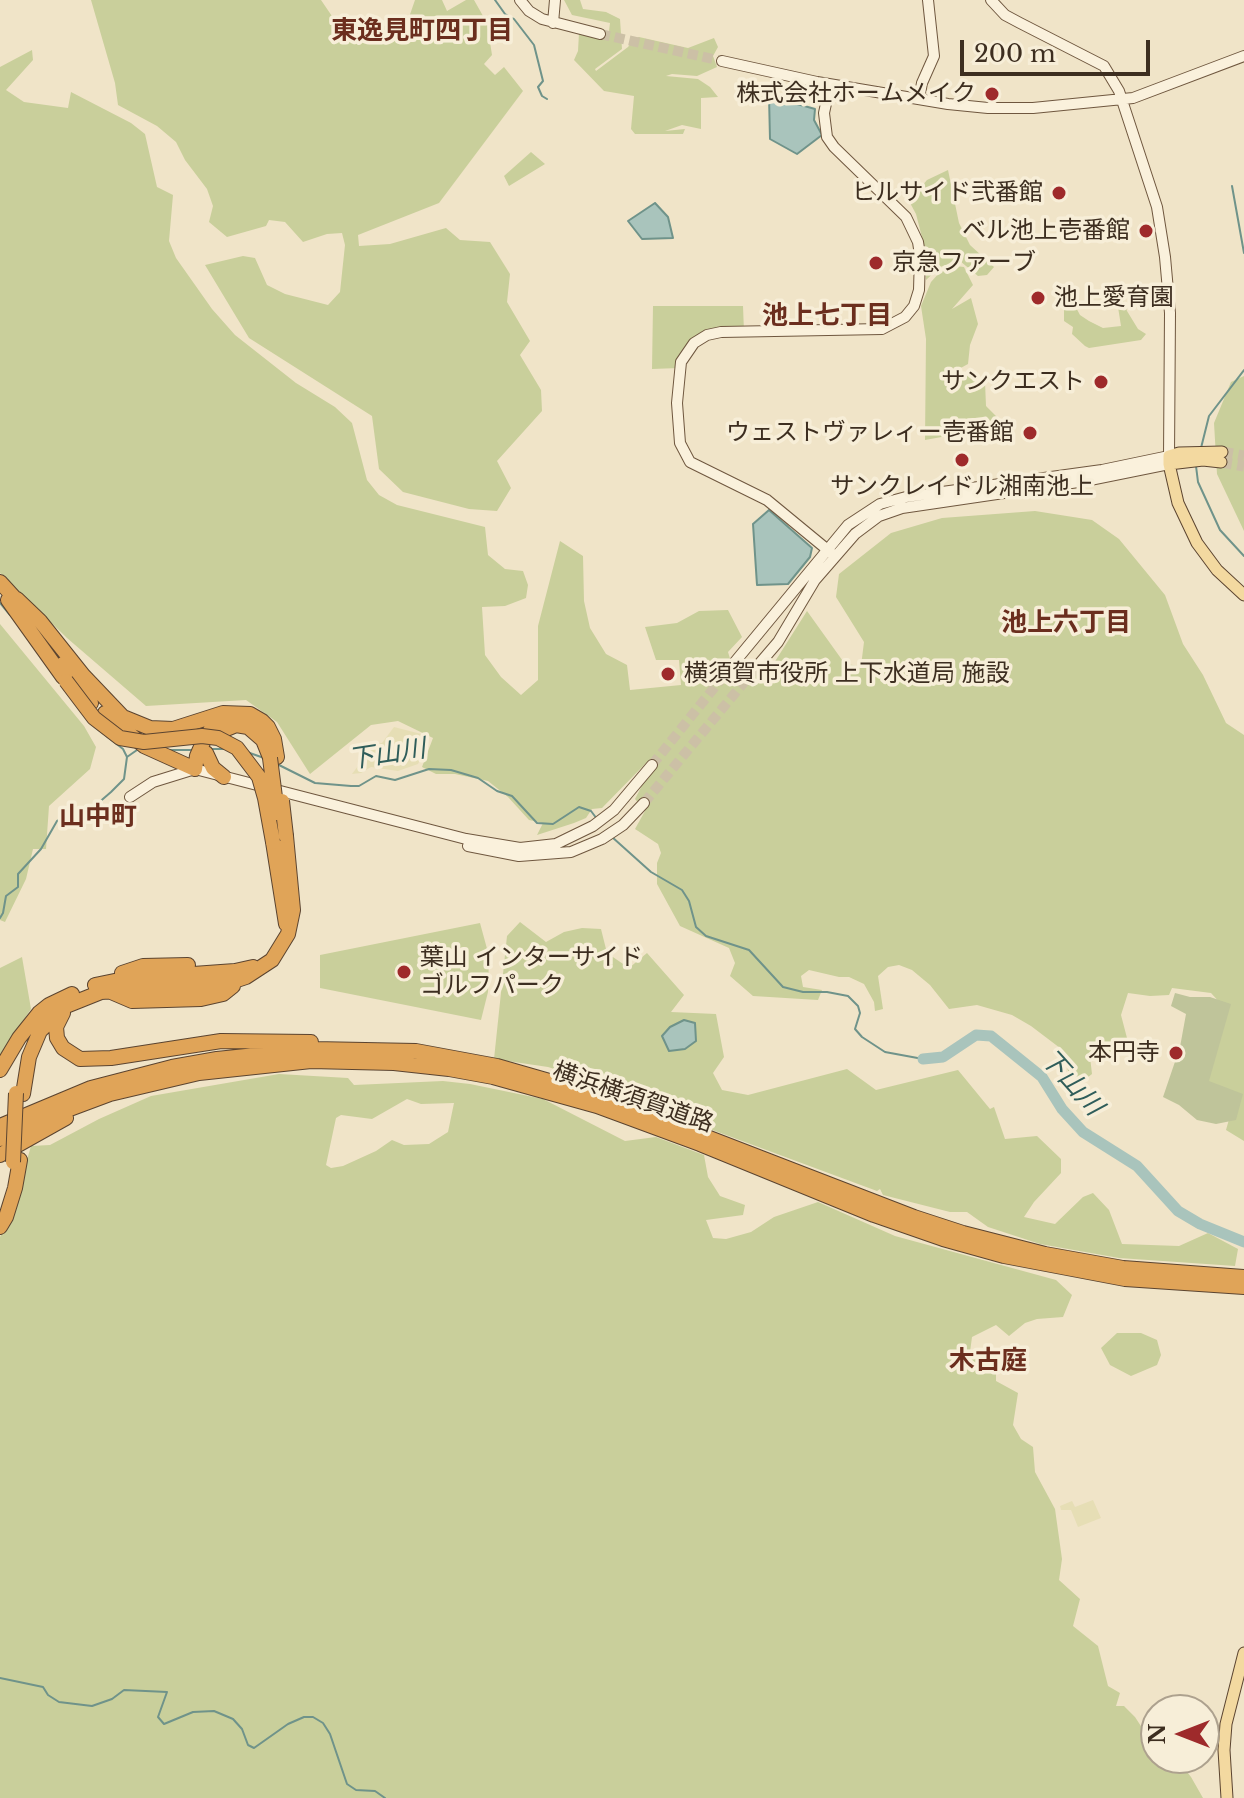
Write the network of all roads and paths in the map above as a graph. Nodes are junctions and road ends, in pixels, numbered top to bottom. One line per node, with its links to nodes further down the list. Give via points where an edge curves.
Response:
1 (520, 0): 5 (street)
2 (555, 0): 5 (street)
3 (928, 0): 10 (street, via 934,56)
4 (991, 0): 11 (street, via 1005,15 1104,66)
5 (553, 23): 6 (street)
6 (600, 34)
7 (1244, 56): 11 (street)
8 (722, 61): 9 (street)
9 (830, 85): 10 (street); 14 (street, via 824,113 827,137 906,217 918,242 914,306 882,329 707,335 681,362 677,403 680,443 690,462 767,500)
10 (919, 99): 11 (street, via 988,108)
11 (1122, 99): 13 (street, via 1157,207 1168,282)
12 (1222, 457): 13 (main road)
13 (1169, 460): 14 (street, via 1085,481 902,508 872,520); 16 (main road, via 1178,503 1197,543)
14 (831, 552): 18 (street); 19 (street)
15 (0, 586): 17 (highway)
16 (1244, 595)
17 (21, 607): 21 (highway, via 123,717 150,728 173,729 223,713 250,714 268,727); 23 (highway, via 101,709 143,747); 27 (highway, bridge, via 66,681 94,718 120,738 144,742 202,736 237,748 259,777)
18 (734, 663)
19 (760, 663)
20 (206, 753): 21 (highway, via 217,732 236,725 257,733); 23 (highway); 24 (highway)
21 (273, 757): 23 (highway, via 262,729 249,720 229,719 212,728); 27 (highway, bridge)
22 (652, 765): 24 (street, via 593,826 556,844 520,848)
23 (193, 770): 24 (street); 25 (street, via 167,776); 26 (street, via 507,855 545,856 583,848 623,825)
24 (224, 777)
25 (130, 797)
26 (644, 803)
27 (280, 838): 28 (highway, via 286,924 271,953); 28 (highway, via 293,910 288,934 272,960)
28 (233, 977): 29 (highway, via 225,984); 29 (highway, via 216,963 143,966)
29 (111, 986): 30 (highway)
30 (64, 1002): 31 (highway, via 57,1038 80,1059 221,1041); 32 (highway, via 49,1005 27,1026); 36 (highway, via 40,1031 29,1057)
31 (379, 1049): 34 (highway, 横浜横須賀道路, via 273,1052 172,1067 91,1088); 39 (highway, 横浜横須賀道路, via 455,1057 598,1095 914,1217 1009,1246 1123,1268)
32 (0, 1070)
33 (199, 1073): 35 (highway, 横浜横須賀道路, via 110,1094); 36 (highway, via 65,1119); 40 (highway, 横浜横須賀道路, via 349,1060 493,1077 597,1106 943,1239 1086,1274)
34 (0, 1126)
35 (0, 1139)
36 (11, 1159): 37 (highway, via 10,1185); 38 (highway, via 15,1188)
37 (0, 1212)
38 (0, 1227)
39 (1244, 1277)
40 (1244, 1287)
41 (1244, 1653): 42 (main road, via 1226,1724)
42 (1227, 1798)

